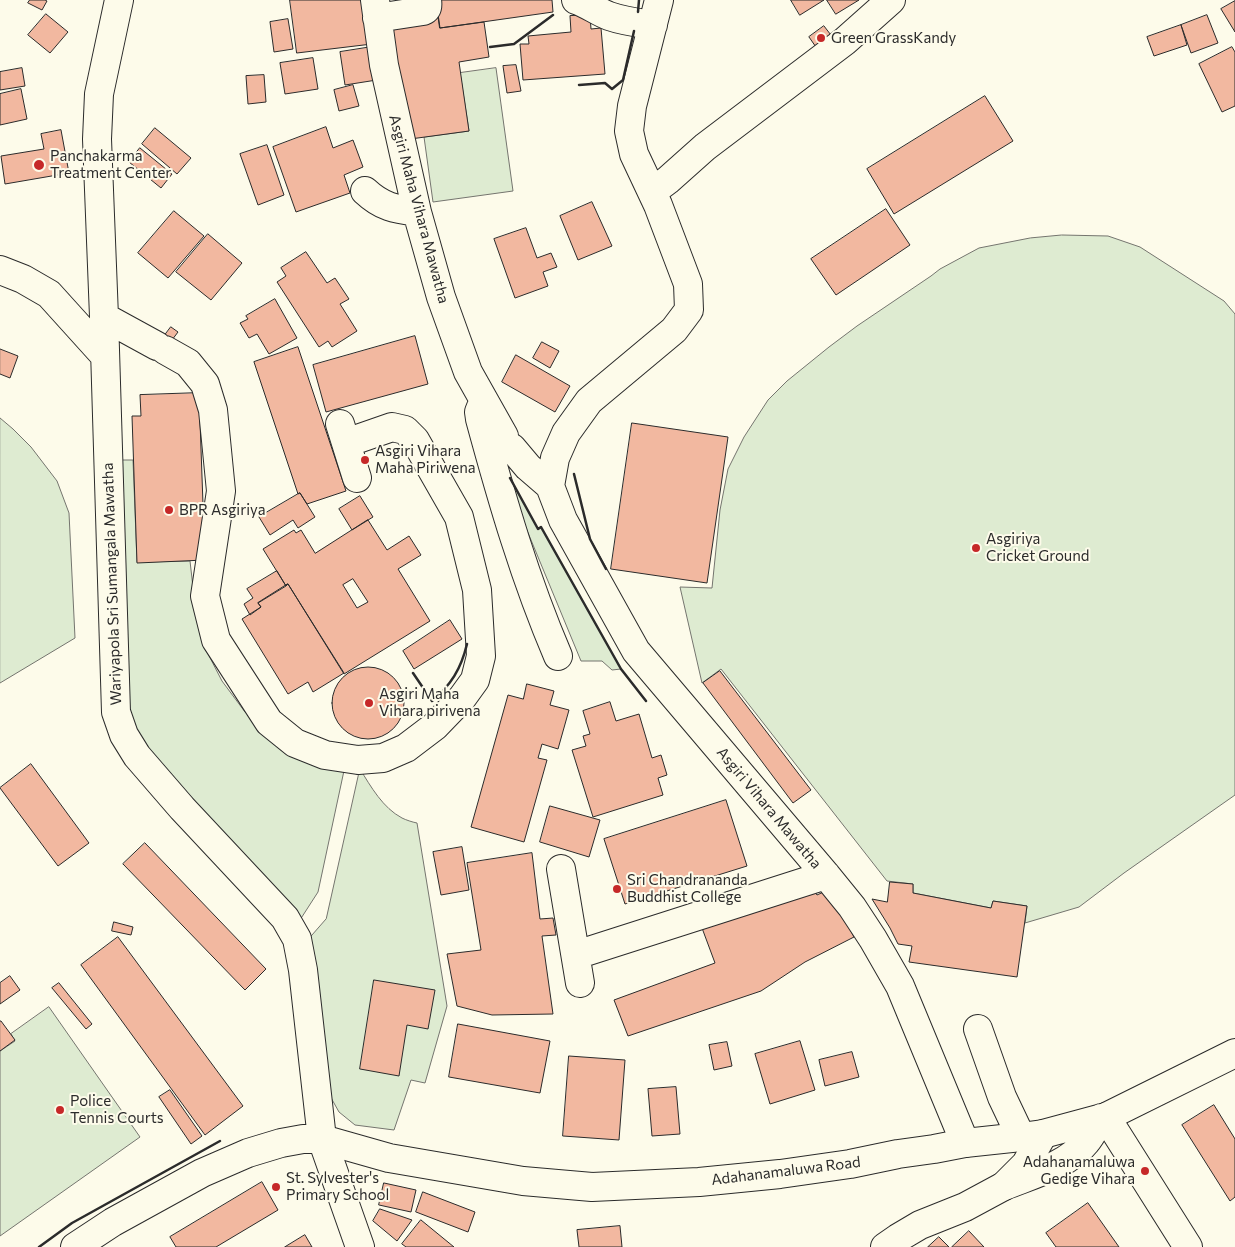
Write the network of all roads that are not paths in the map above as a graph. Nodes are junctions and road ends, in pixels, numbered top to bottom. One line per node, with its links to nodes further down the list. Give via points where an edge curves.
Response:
1 (120, 0): 11 (street, Wariyapola Sri Sumangala Mawatha, via 99,94 97,139)
2 (428, 0): 5 (street, via 426,10 422,11)
3 (576, 0): 6 (street, via 609,16 629,21)
4 (892, 0): 8 (street)
5 (376, 9): 9 (street, Asgiri Maha Vihara Mawatha, via 384,65)
6 (656, 12): 8 (street, via 632,106 629,131 634,154)
7 (365, 191): 9 (street, via 375,201 396,210)
8 (652, 192): 15 (street, via 688,284 689,310 674,330 589,401 566,432 555,458)
9 (417, 212): 13 (street, Asgiri Maha Vihara Mawatha, via 441,297 465,364)
10 (0, 270): 12 (street, via 49,294)
11 (104, 317): 12 (street, Wariyapola Sri Sumangala Mawatha); 14 (street, via 188,362 205,384 213,410 221,490 205,596 216,640 269,722 295,742 325,755 358,760 383,758 406,748 435,726 475,680 481,656 477,590 459,517 415,440 405,430 392,427 343,433)
12 (105, 356): 25 (street, Wariyapola Sri Sumangala Mawatha, via 116,712 124,735 137,756 285,918 297,939)
13 (486, 403): 15 (street, Asgiri Maha Vihara Mawatha, via 508,442 528,467); 16 (street, via 479,412 480,420 496,480 525,572)
14 (357, 478)
15 (550, 486): 18 (street, Asgiri Vihara Mawatha, via 563,520 636,651)
16 (558, 656)
17 (561, 869): 19 (street)
18 (826, 875): 19 (street); 26 (street, Asgiri Vihara Mawatha, via 852,907 900,986)
19 (576, 955): 20 (street)
20 (580, 983)
21 (978, 1029): 24 (street, via 1002,1096)
22 (1235, 1053): 23 (street, Adahanamaluwa Road)
23 (1104, 1118): 24 (street, Adahanamaluwa Road); 27 (street, via 1086,1142 1064,1162); 31 (street)
24 (1032, 1136): 26 (street, Adahanamaluwa Road); 27 (street, via 1026,1164)
25 (322, 1138): 26 (street, Adahanamaluwa Road, via 389,1158 459,1171 592,1187 780,1174); 28 (street, via 280,1143 202,1173 113,1222); 29 (street, Wariyapola Sri Sumangala Mawatha)
26 (966, 1143)
27 (1004, 1186): 30 (street, via 965,1207 920,1225)
28 (76, 1247)
29 (360, 1247)
30 (885, 1247)
31 (1188, 1247)

